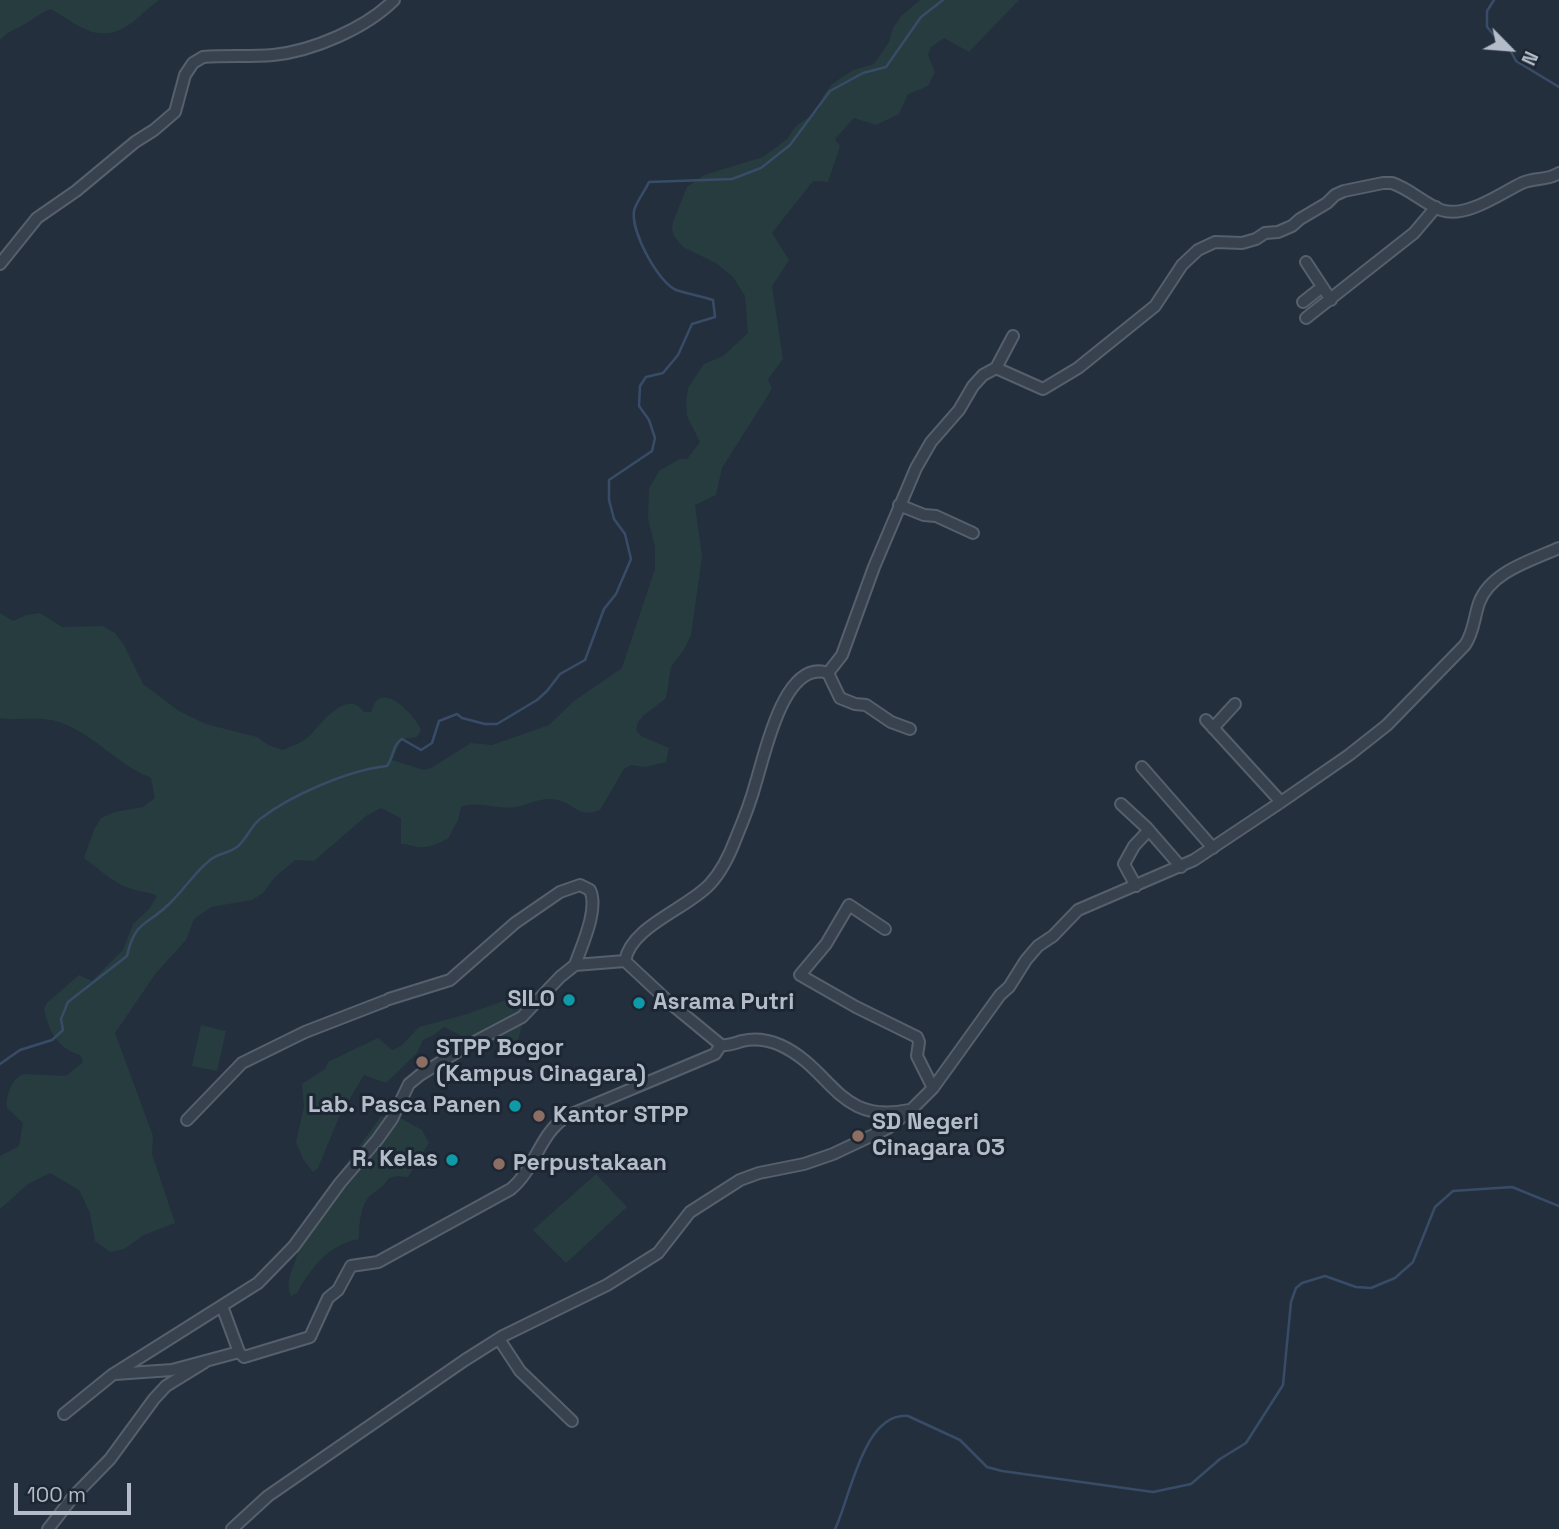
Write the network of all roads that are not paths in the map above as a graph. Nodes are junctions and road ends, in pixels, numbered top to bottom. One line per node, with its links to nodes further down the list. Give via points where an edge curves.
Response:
1 (394, 0): 5 (street, via 352,31 306,48 276,55 203,57 193,63 175,111 37,218)
2 (1559, 173): 3 (street, via 1521,183 1474,207 1453,211)
3 (1436, 207): 7 (street, via 1413,233); 11 (street, via 1392,183 1344,191 1278,232 1242,243 1215,242 1198,250 1182,265 1155,306 1048,387)
4 (1306, 262): 6 (street)
5 (0, 264)
6 (1322, 286): 7 (street); 8 (street)
7 (1331, 300): 9 (street)
8 (1303, 302)
9 (1307, 318)
10 (1013, 337): 11 (street)
11 (996, 368): 12 (street, via 982,375 931,442)
12 (899, 505): 13 (street); 15 (street, via 842,655)
13 (973, 533)
14 (1559, 548): 19 (street, via 1495,582 1480,599 1465,645 1387,725)
15 (828, 673): 17 (street, via 841,698 866,705); 26 (street, via 820,670 804,675 792,689 769,735 736,840 721,869 702,891 639,936)
16 (1235, 704): 19 (street, via 1210,724)
17 (910, 729)
18 (1142, 767): 22 (street)
19 (1281, 802): 22 (street)
20 (1121, 804): 21 (street)
21 (1149, 830): 23 (street); 24 (street, via 1124,864)
22 (1213, 848): 23 (street)
23 (1181, 867): 24 (street)
24 (1136, 886): 29 (street, via 1078,911 1038,946)
25 (885, 929): 29 (street, via 849,905 826,944 800,975 917,1037 917,1056)
26 (625, 961): 27 (street); 28 (street)
27 (575, 965): 31 (street, via 594,901 590,890 580,885 560,892 515,923 450,980 305,1032 242,1063); 32 (street, via 522,1017 465,1046 409,1084 392,1119 294,1246 258,1283)
28 (722, 1045): 30 (street, via 768,1041 786,1049 865,1111); 34 (street, via 715,1054 555,1123 520,1182 511,1189 378,1262 348,1268 310,1337 246,1357)
29 (933, 1088): 30 (street)
30 (912, 1109): 33 (street, via 878,1134 833,1154 740,1180 690,1212 658,1254)
31 (187, 1120)
32 (222, 1306): 34 (street); 36 (street)
33 (499, 1339): 38 (street, via 520,1371); 40 (street, via 327,1454 268,1496)
34 (239, 1352): 35 (street)
35 (205, 1362): 36 (street); 39 (street, via 166,1386)
36 (113, 1375): 37 (street)
37 (64, 1414)
38 (572, 1421)
39 (48, 1529)
40 (232, 1529)

